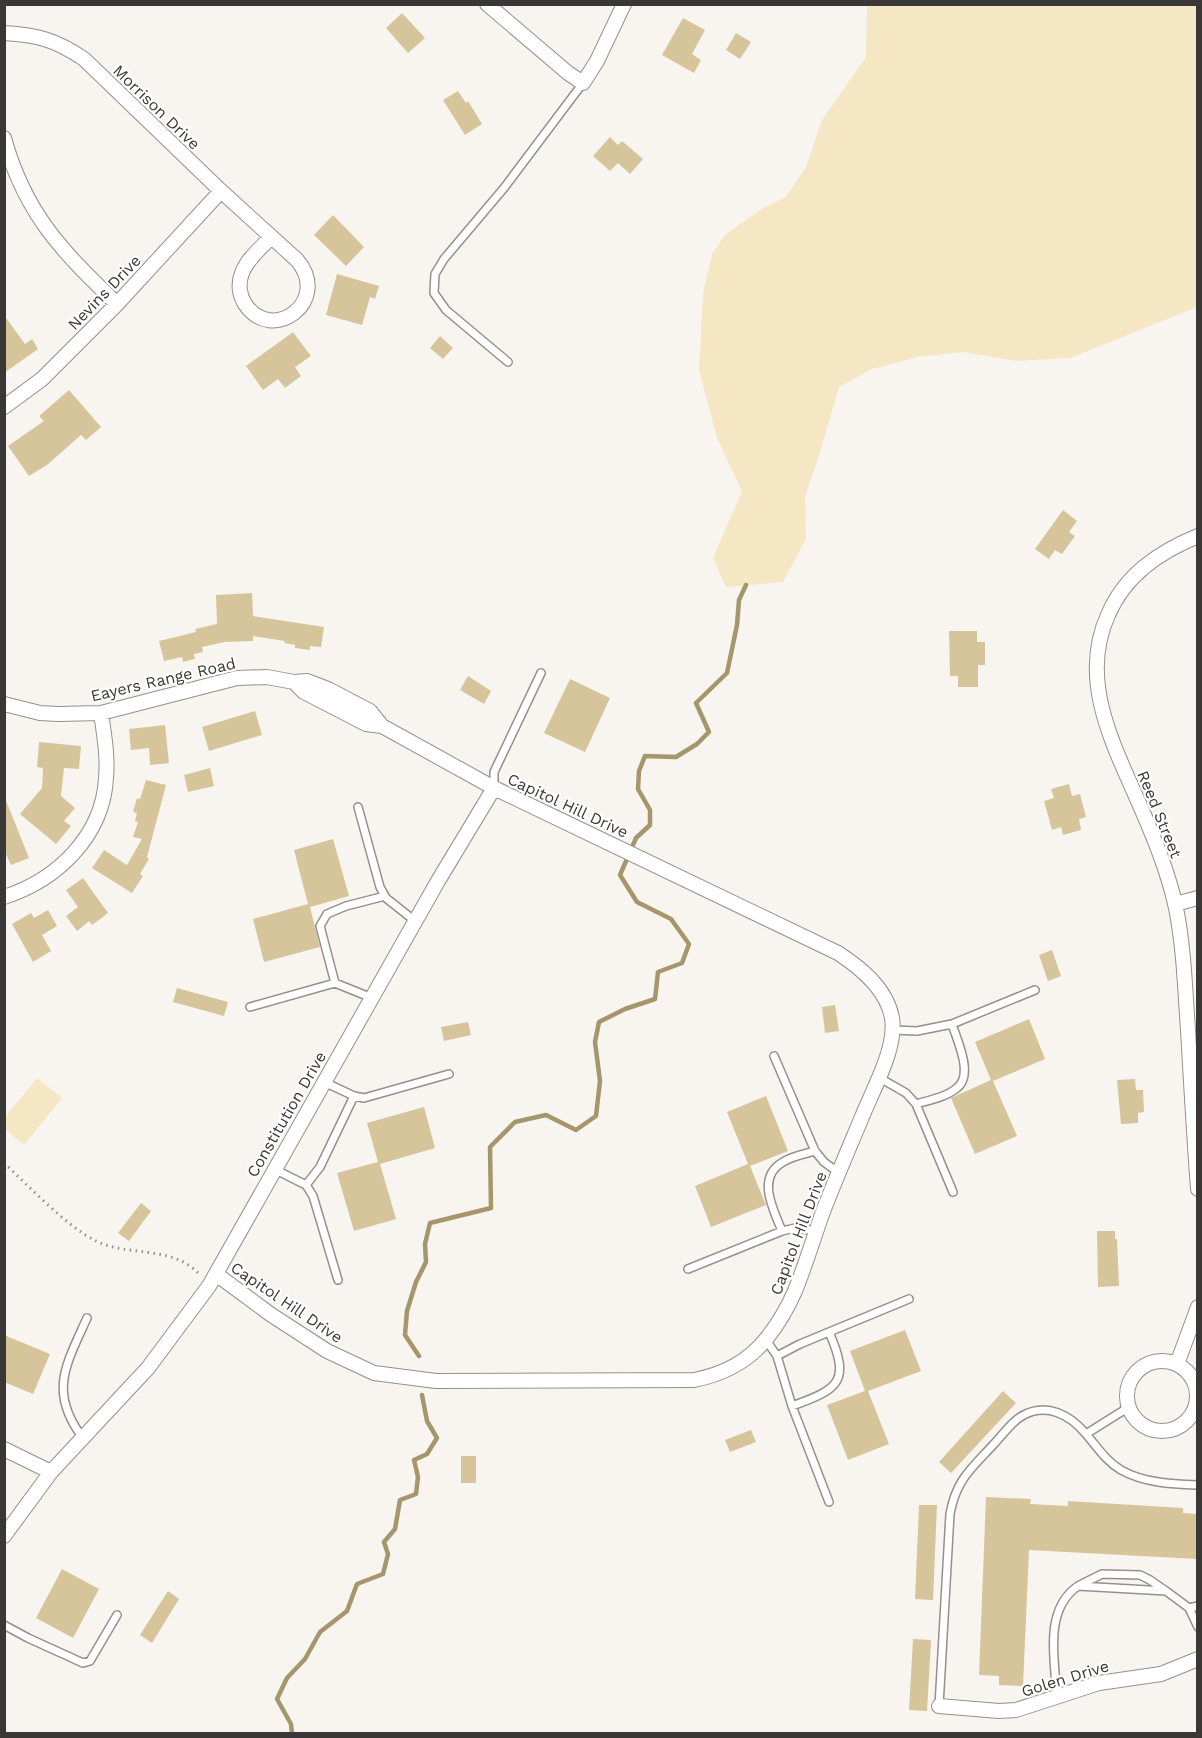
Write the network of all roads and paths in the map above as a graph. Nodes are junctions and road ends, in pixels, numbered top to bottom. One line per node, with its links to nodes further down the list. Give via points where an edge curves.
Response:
1 (488, 4): 4 (street)
2 (624, 4): 4 (street)
3 (4, 33): 6 (street, Morrison Drive, via 49,39 84,59)
4 (583, 83): 9 (lane, via 435,274 434,293 446,310)
5 (4, 138): 8 (street, via 24,190 45,227 73,262)
6 (221, 191): 7 (street, Morrison Drive); 8 (street, Nevins Drive)
7 (271, 237): 7 (street, Morrison Drive, via 246,265 239,286 242,300 251,312 272,320 299,309 307,296 308,280 302,266)
8 (117, 304): 10 (street, Nevins Drive, via 42,379)
9 (508, 362)
10 (5, 407)
11 (1197, 536): 20 (street, Reed Street, via 1159,555 1131,578 1104,624 1096,658 1104,718 1155,840)
12 (541, 673): 15 (lane, Constitution Drive, via 494,772)
13 (4, 704): 14 (street, Eayers Range Road, via 49,714)
14 (101, 713): 15 (street, Eayers Range Road, via 237,678 307,681 370,711 382,726); 18 (street, via 106,779 97,818 63,866 35,885)
15 (494, 788): 21 (street, Constitution Drive); 27 (street, Capitol Hill Drive, via 821,944 856,965 888,1006)
16 (358, 807): 17 (lane)
17 (385, 896): 21 (lane); 22 (lane, via 327,914 320,926)
18 (4, 897)
19 (1197, 897): 20 (street)
20 (1175, 904): 39 (street, Reed Street, via 1184,965)
21 (415, 921): 24 (street, Constitution Drive)
22 (335, 983): 24 (lane); 25 (lane)
23 (1035, 990): 26 (lane)
24 (372, 998): 31 (street, Constitution Drive)
25 (250, 1007)
26 (952, 1024): 27 (lane, via 917,1031); 33 (lane, via 964,1062 960,1087)
27 (892, 1030): 30 (street, Capitol Hill Drive)
28 (774, 1056): 34 (lane)
29 (449, 1074): 32 (lane, via 364,1098)
30 (878, 1077): 33 (lane, via 906,1093); 37 (street, Capitol Hill Drive)
31 (324, 1082): 32 (lane); 36 (street, Constitution Drive)
32 (354, 1096): 38 (lane, via 320,1167)
33 (916, 1104): 40 (lane)
34 (815, 1151): 37 (lane); 41 (lane, via 773,1168 770,1197)
35 (4, 1163): 44 (path, via 96,1242 174,1259)
36 (274, 1169): 38 (lane); 44 (street, Constitution Drive)
37 (838, 1173): 42 (street, Capitol Hill Drive)
38 (306, 1185): 45 (lane, via 313,1196)
39 (1197, 1189)
40 (953, 1192)
41 (782, 1231): 42 (lane); 43 (lane)
42 (817, 1231): 50 (street, Capitol Hill Drive, via 794,1292)
43 (688, 1269)
44 (213, 1280): 50 (street, Capitol Hill Drive, via 327,1351 374,1373 396,1377 436,1381 694,1380 729,1370); 56 (street, Constitution Drive, via 148,1368)
45 (338, 1280)
46 (909, 1299): 49 (lane)
47 (1197, 1307): 52 (street)
48 (87, 1318): 56 (lane, via 70,1354 63,1388 66,1412)
49 (829, 1332): 51 (lane); 53 (lane, via 840,1362 838,1381 814,1398)
50 (766, 1340): 51 (lane)
51 (777, 1356): 53 (lane)
52 (1177, 1364): 54 (street, via 1153,1362 1139,1370 1128,1391); 54 (street, via 1193,1380 1197,1394 1186,1422 1157,1431 1143,1425)
53 (792, 1406): 60 (lane)
54 (1129, 1407): 55 (lane)
55 (1086, 1434): 59 (lane, via 1098,1451 1123,1471 1149,1480); 71 (lane, via 1061,1413 1047,1410 1022,1416 957,1487 950,1514)
56 (83, 1438): 58 (street, Constitution Drive)
57 (4, 1449): 58 (street)
58 (51, 1472): 61 (street, Constitution Drive)
59 (1197, 1485)
60 (829, 1502)
61 (4, 1536)
62 (1078, 1586): 63 (lane); 63 (lane, via 1102,1574 1140,1575); 70 (lane, via 1065,1597 1055,1622)
63 (1166, 1591): 65 (lane)
64 (1197, 1606): 65 (lane)
65 (1189, 1608): 68 (lane)
66 (117, 1616): 67 (lane, via 90,1660 83,1663)
67 (4, 1625)
68 (1197, 1627)
69 (1197, 1659): 70 (street, Golen Drive, via 1161,1674 1099,1683)
70 (1057, 1697): 71 (street, Golen Drive, via 1016,1710)
71 (939, 1706)

